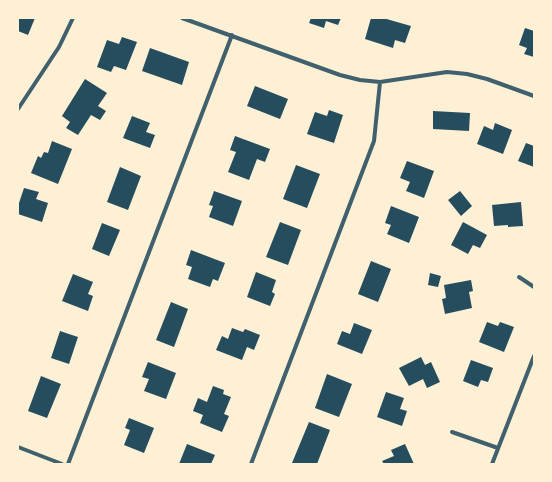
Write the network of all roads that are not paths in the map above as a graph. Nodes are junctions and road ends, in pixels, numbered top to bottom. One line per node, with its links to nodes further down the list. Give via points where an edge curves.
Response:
1 (73, 18): 6 (street, via 59,47)
2 (182, 18): 3 (street)
3 (232, 35): 4 (street, via 340,75); 14 (street)
4 (380, 82): 5 (street, via 447,72 487,79); 15 (street, via 374,141)
5 (534, 96)
6 (18, 109)
7 (519, 277): 8 (street)
8 (534, 287)
9 (534, 356): 12 (street)
10 (452, 432): 12 (street)
11 (18, 447): 13 (street)
12 (498, 448): 16 (street)
13 (62, 464)
14 (68, 464)
15 (251, 464)
16 (492, 464)

